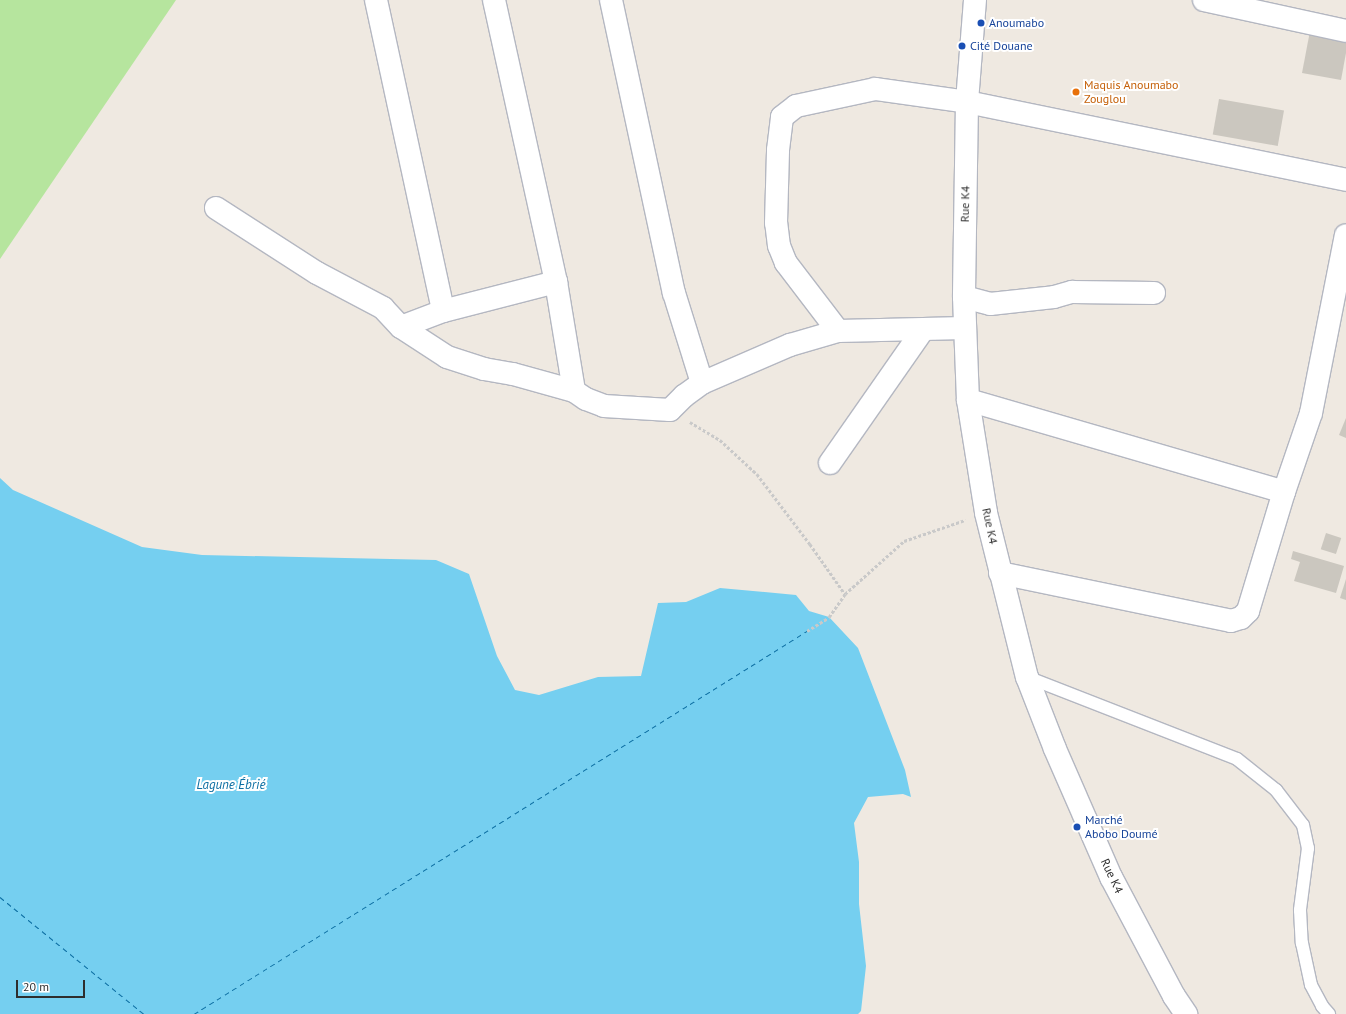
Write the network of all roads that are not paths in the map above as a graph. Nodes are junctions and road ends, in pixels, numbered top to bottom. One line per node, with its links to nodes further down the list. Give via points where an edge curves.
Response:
1 (376, 0): 14 (street)
2 (494, 0): 11 (street)
3 (612, 0): 19 (street, via 674,293)
4 (975, 0): 7 (street, Rue K4)
5 (1204, 0): 6 (street)
6 (1346, 31)
7 (967, 102): 8 (street); 13 (street, Rue K4); 18 (street, via 875,89 796,106 782,117 778,150 776,223 779,246 786,263)
8 (1346, 180)
9 (216, 208): 15 (street, via 316,273 384,308)
10 (1346, 235): 23 (street, via 1312,412)
11 (556, 282): 14 (street); 20 (street)
12 (1154, 293): 13 (street, via 1072,292 1054,297 990,304)
13 (964, 297): 16 (street, Rue K4)
14 (443, 311): 15 (street)
15 (401, 327): 20 (street, via 447,357 484,369 513,374)
16 (965, 328): 17 (street); 21 (street, Rue K4)
17 (922, 330): 18 (street); 22 (street)
18 (838, 331): 19 (street, via 790,345)
19 (702, 383): 20 (street, via 670,410 604,406)
20 (574, 391)
21 (968, 400): 23 (street); 24 (street, Rue K4, via 986,513)
22 (830, 463)
23 (1284, 492): 24 (street, via 1248,611 1241,618 1231,621)
24 (1000, 573): 25 (street, Rue K4)
25 (1027, 678): 26 (street, Rue K4, via 1111,877); 27 (lane, via 1236,759 1276,790 1304,825 1308,848 1300,910 1302,943 1311,985)
26 (1186, 1014)
27 (1329, 1014)

